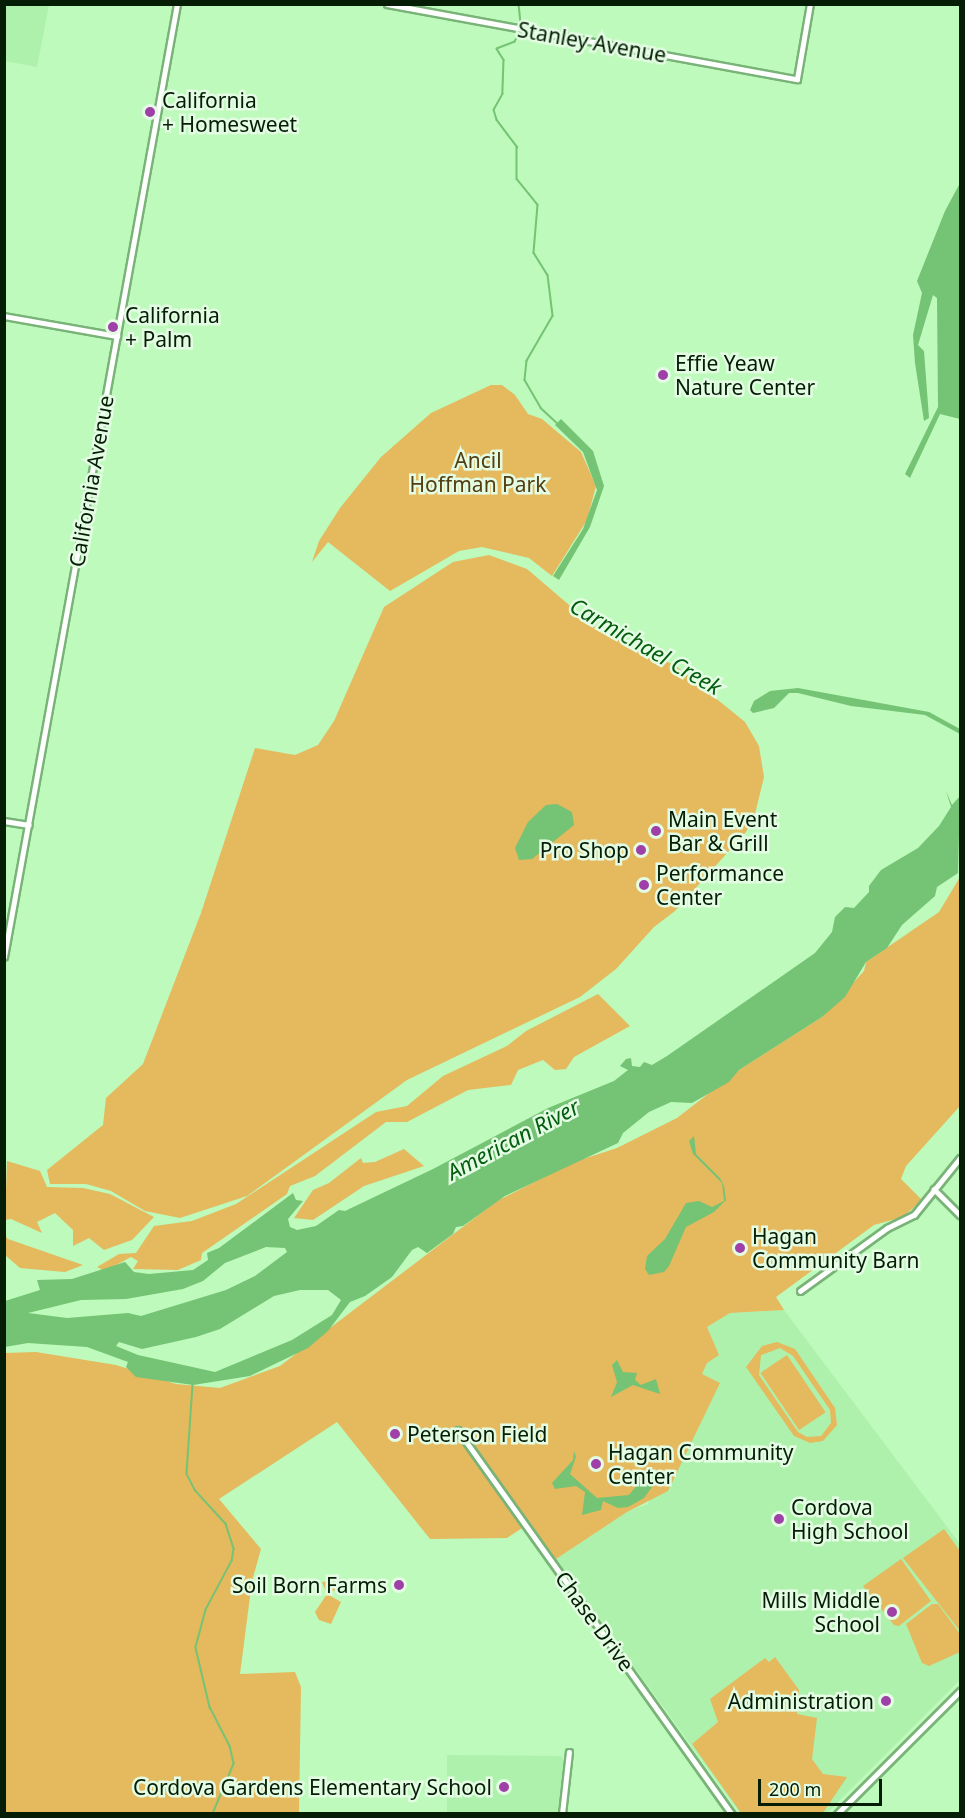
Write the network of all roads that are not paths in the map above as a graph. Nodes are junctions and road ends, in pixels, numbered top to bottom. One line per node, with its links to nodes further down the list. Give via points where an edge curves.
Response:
1 (177, 4): 5 (street, California Avenue)
2 (387, 4): 3 (street, Stanley Avenue, via 797,79)
3 (810, 4)
4 (4, 316): 5 (street)
5 (117, 336): 7 (street, California Avenue)
6 (4, 821): 7 (street)
7 (28, 825): 8 (street, California Avenue)
8 (4, 957)
9 (960, 1158): 10 (street)
10 (934, 1190): 11 (street); 12 (street, via 914,1215 887,1228)
11 (960, 1215)
12 (800, 1291)
13 (458, 1430): 17 (street, Chase Drive)
14 (960, 1691): 18 (street)
15 (568, 1752): 16 (street)
16 (562, 1814)
17 (732, 1814)
18 (837, 1814)

